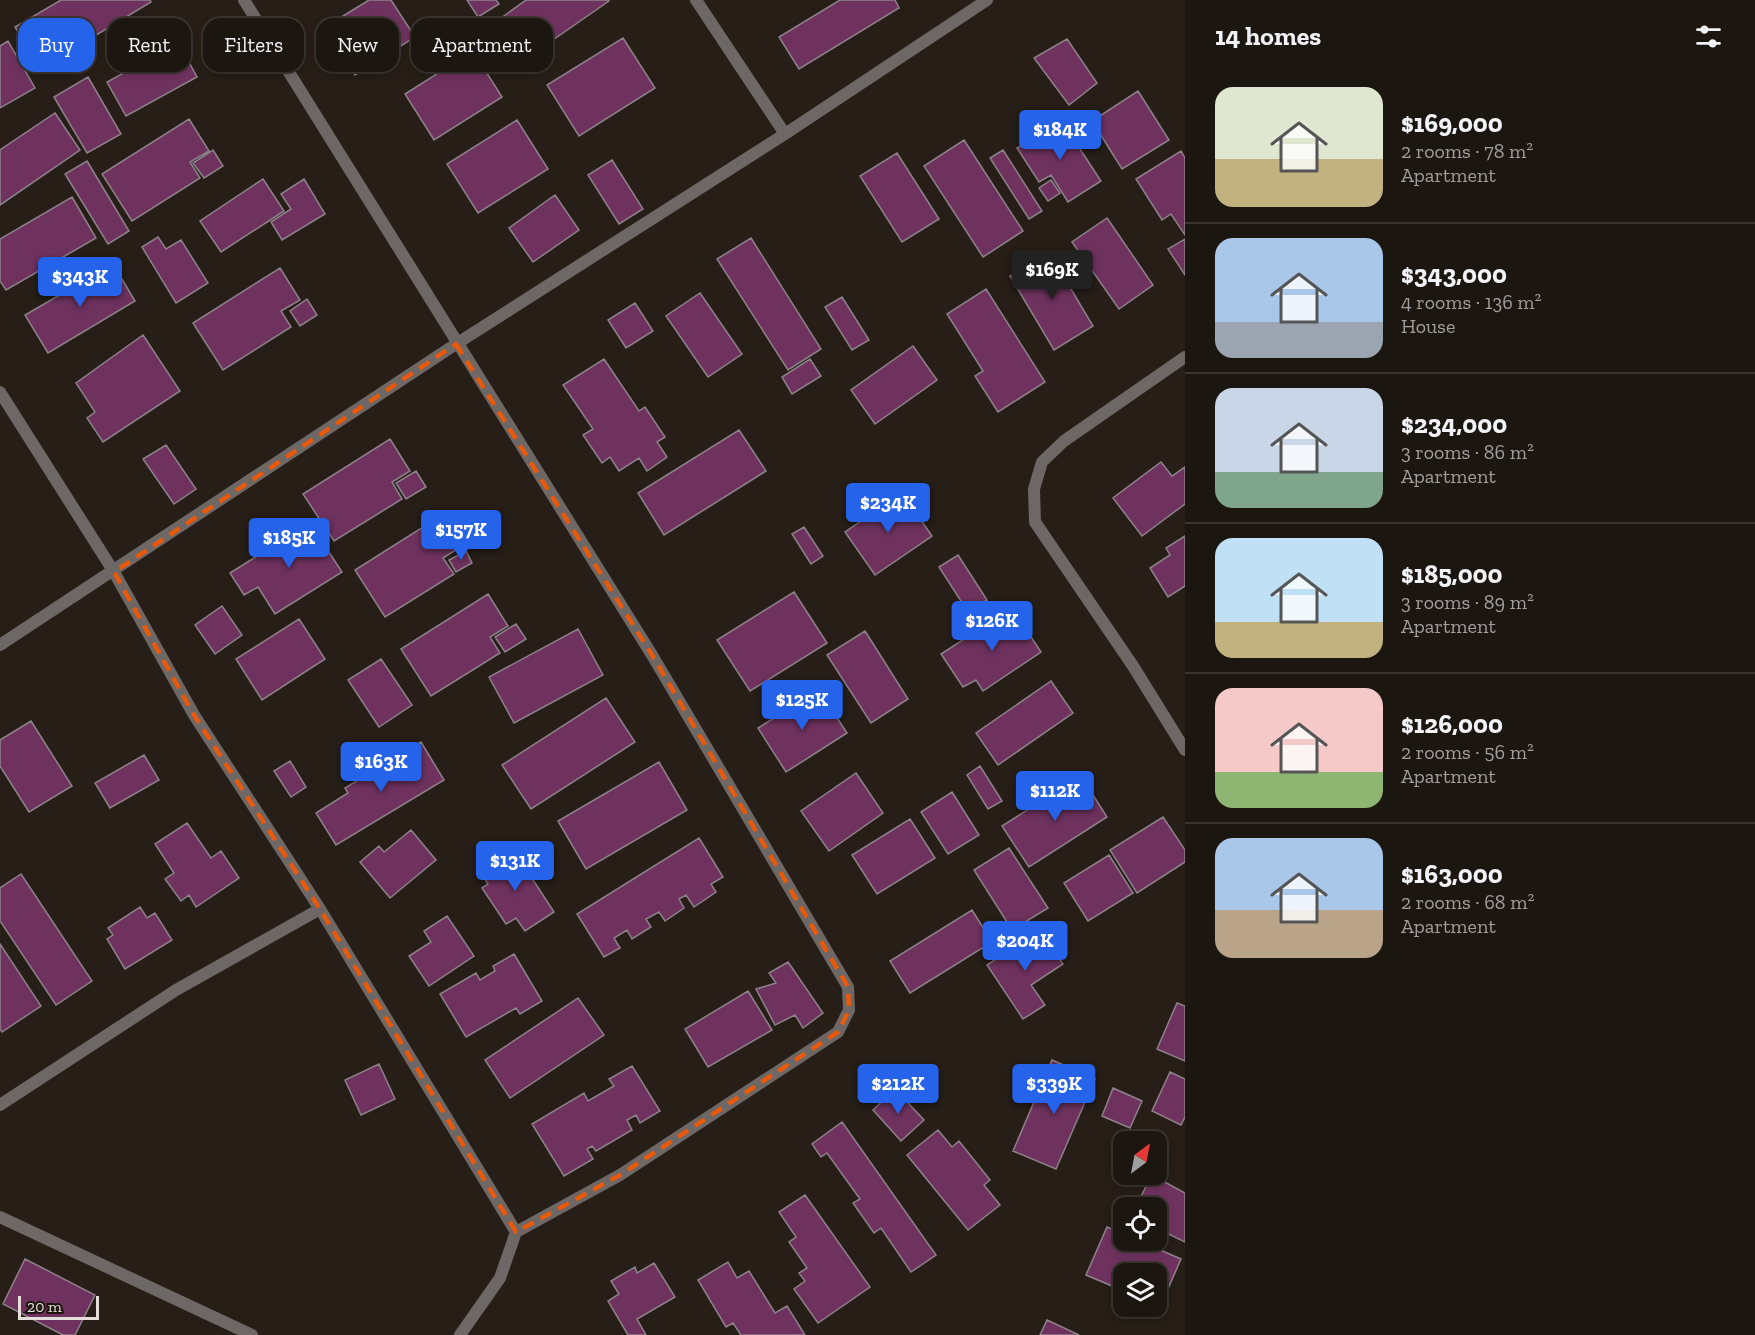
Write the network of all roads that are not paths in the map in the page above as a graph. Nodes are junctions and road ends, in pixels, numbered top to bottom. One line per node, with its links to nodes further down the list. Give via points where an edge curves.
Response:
1 (244, 0): 5 (street)
2 (696, 0): 4 (street)
3 (987, 0): 4 (street)
4 (785, 134): 5 (street)
5 (456, 344): 8 (street); 14 (street, via 646,645 848,987 849,1010 838,1032 620,1175)
6 (1185, 357): 10 (street, via 1064,441 1042,462 1034,489 1035,522)
7 (0, 392): 8 (street)
8 (114, 572): 9 (street); 11 (street, via 194,715)
9 (0, 645)
10 (1185, 750)
11 (320, 909): 12 (street, via 176,990); 14 (street)
12 (0, 1105)
13 (0, 1217): 15 (street)
14 (516, 1232): 16 (street, via 500,1278)
15 (252, 1335)
16 (460, 1335)

